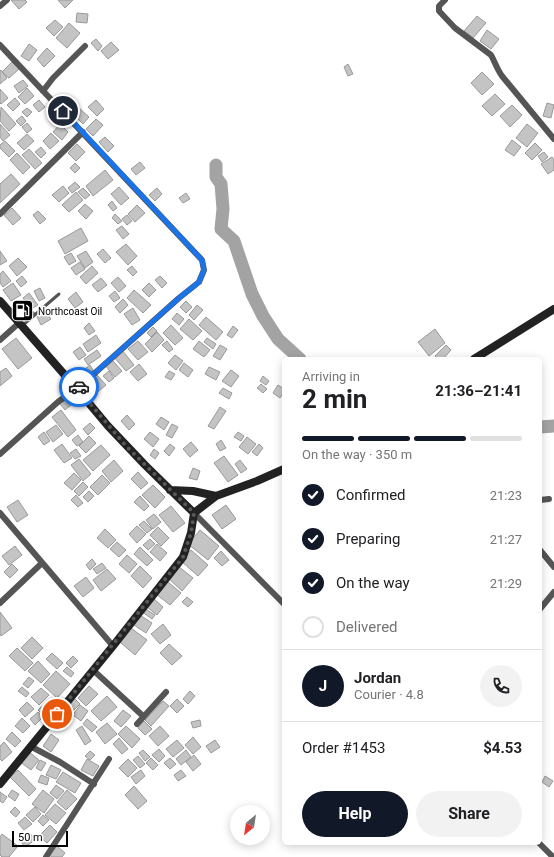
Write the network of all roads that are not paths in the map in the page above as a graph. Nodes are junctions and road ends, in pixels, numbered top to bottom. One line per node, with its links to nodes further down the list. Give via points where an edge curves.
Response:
1 (7, 0): 3 (street)
2 (445, 0): 8 (street, via 439,6 439,11 455,28 491,55 497,70)
3 (0, 6)
4 (0, 45): 6 (street)
5 (85, 46): 6 (street)
6 (43, 91): 7 (street)
7 (83, 132): 9 (street); 18 (street, via 202,260 204,270 199,282)
8 (554, 139)
9 (0, 214)
10 (59, 294): 14 (lane)
11 (0, 301): 13 (main road)
12 (554, 309): 17 (main road)
13 (11, 313): 14 (lane, via 24,304); 15 (main road)
14 (35, 315): 15 (lane)
15 (21, 325): 16 (street); 18 (main road)
16 (0, 340)
17 (477, 357)
18 (77, 388): 19 (street); 21 (main road, via 108,426)
19 (0, 454)
20 (282, 470): 22 (main road, via 257,482)
21 (170, 490): 22 (main road); 26 (main road)
22 (216, 496): 26 (main road)
23 (549, 499): 24 (street)
24 (542, 500)
25 (0, 513): 28 (street)
26 (194, 513): 31 (street); 34 (main road, via 183,557)
27 (542, 552): 29 (street)
28 (42, 563): 32 (street); 34 (street)
29 (554, 567)
30 (554, 592): 33 (street)
31 (282, 602)
32 (0, 603)
33 (542, 607)
34 (113, 646): 35 (main road)
35 (93, 670): 37 (street); 39 (main road)
36 (166, 692): 37 (street)
37 (144, 716): 38 (street)
38 (137, 724)
39 (30, 746): 41 (main road); 42 (street)
40 (109, 759): 42 (street)
41 (0, 784)
42 (94, 784): 44 (street)
43 (541, 845): 45 (street)
44 (46, 857)
45 (553, 857)

